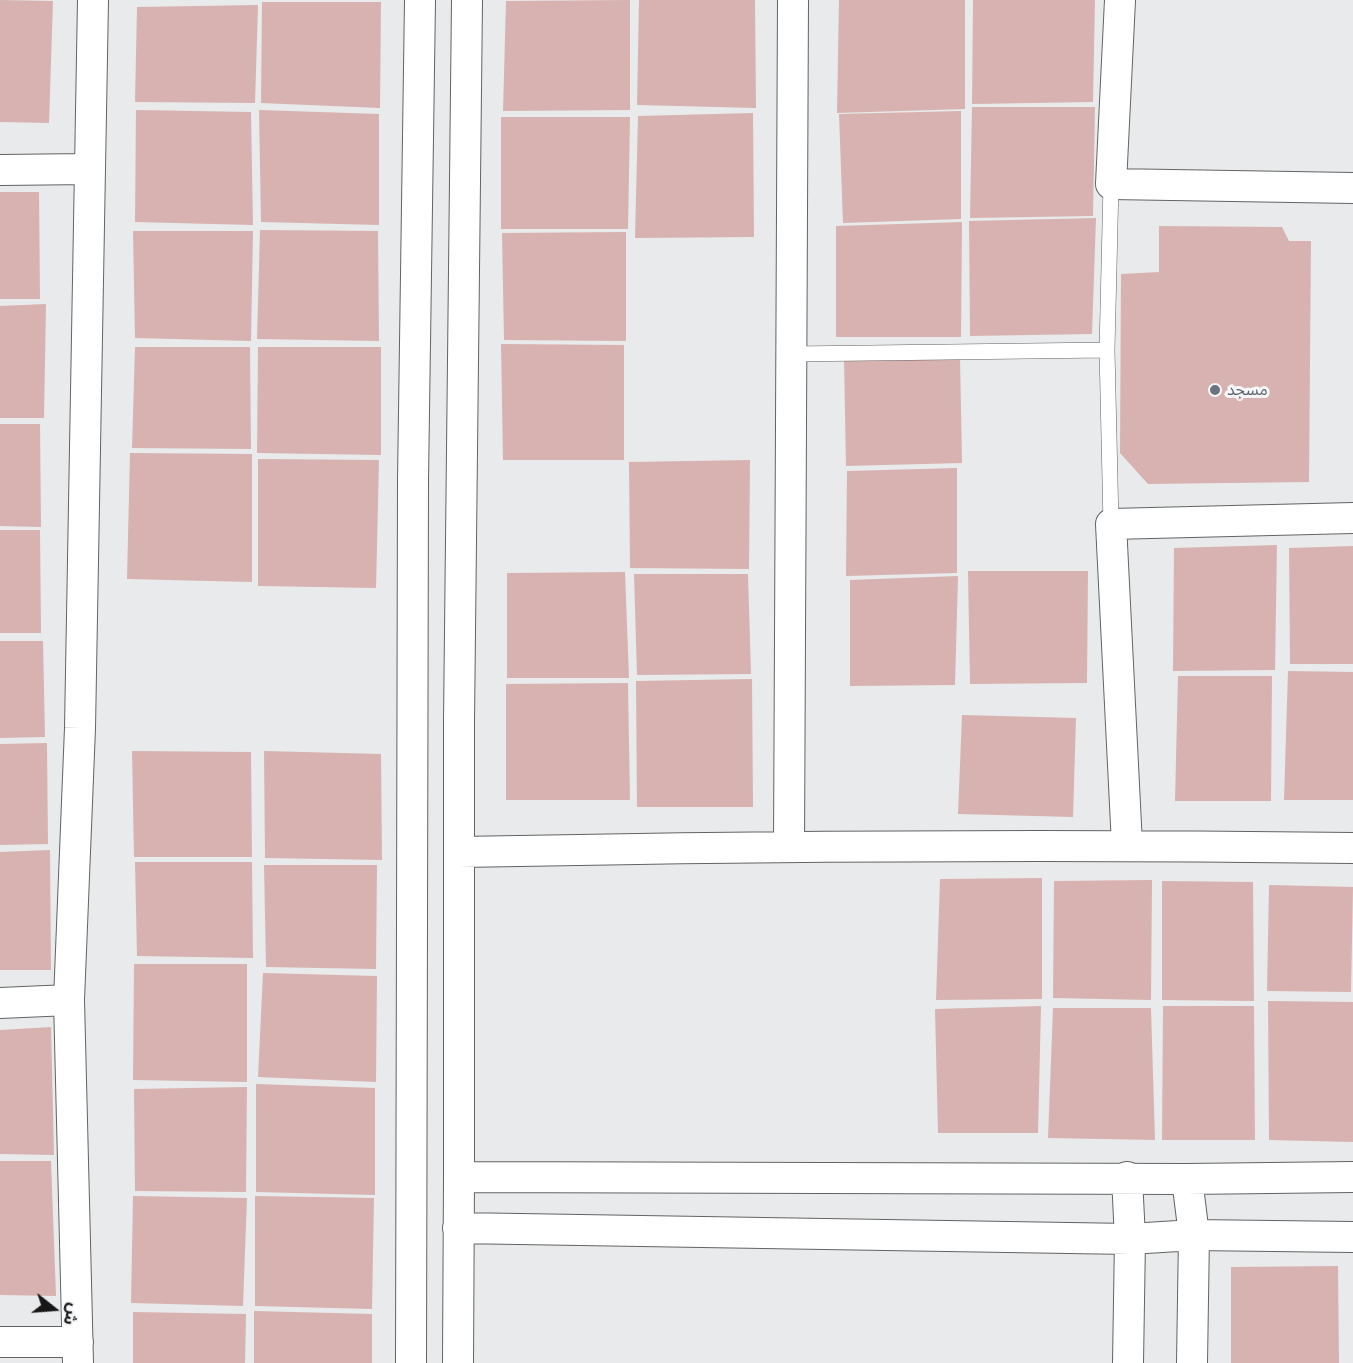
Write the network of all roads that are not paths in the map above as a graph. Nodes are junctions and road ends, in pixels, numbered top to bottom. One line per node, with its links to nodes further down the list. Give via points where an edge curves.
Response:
1 (93, 0): 6 (street)
2 (420, 0): 30 (street, via 413,480)
3 (467, 0): 17 (street)
4 (793, 0): 11 (street)
5 (1120, 0): 8 (street)
6 (89, 169): 7 (street); 18 (street, via 80,728)
7 (0, 170)
8 (1111, 184): 9 (street); 10 (lane)
9 (1353, 188)
10 (1107, 350): 11 (lane); 13 (lane)
11 (792, 354): 15 (street)
12 (1353, 518): 13 (street)
13 (1111, 524): 14 (street)
14 (1127, 845): 15 (street); 16 (street)
15 (789, 846): 17 (street)
16 (1353, 848)
17 (459, 852): 20 (street)
18 (69, 1000): 19 (street); 29 (street)
19 (0, 1003)
20 (459, 1177): 22 (street); 24 (street)
21 (1353, 1177): 23 (street)
22 (1127, 1178): 23 (street); 27 (street)
23 (1187, 1179): 25 (street)
24 (458, 1228): 27 (street); 31 (street)
25 (1194, 1235): 26 (street); 27 (street); 33 (street)
26 (1353, 1237)
27 (1130, 1239): 32 (street)
28 (0, 1342): 29 (street)
29 (78, 1352)
30 (411, 1363)
31 (458, 1363)
32 (1128, 1363)
33 (1192, 1363)

